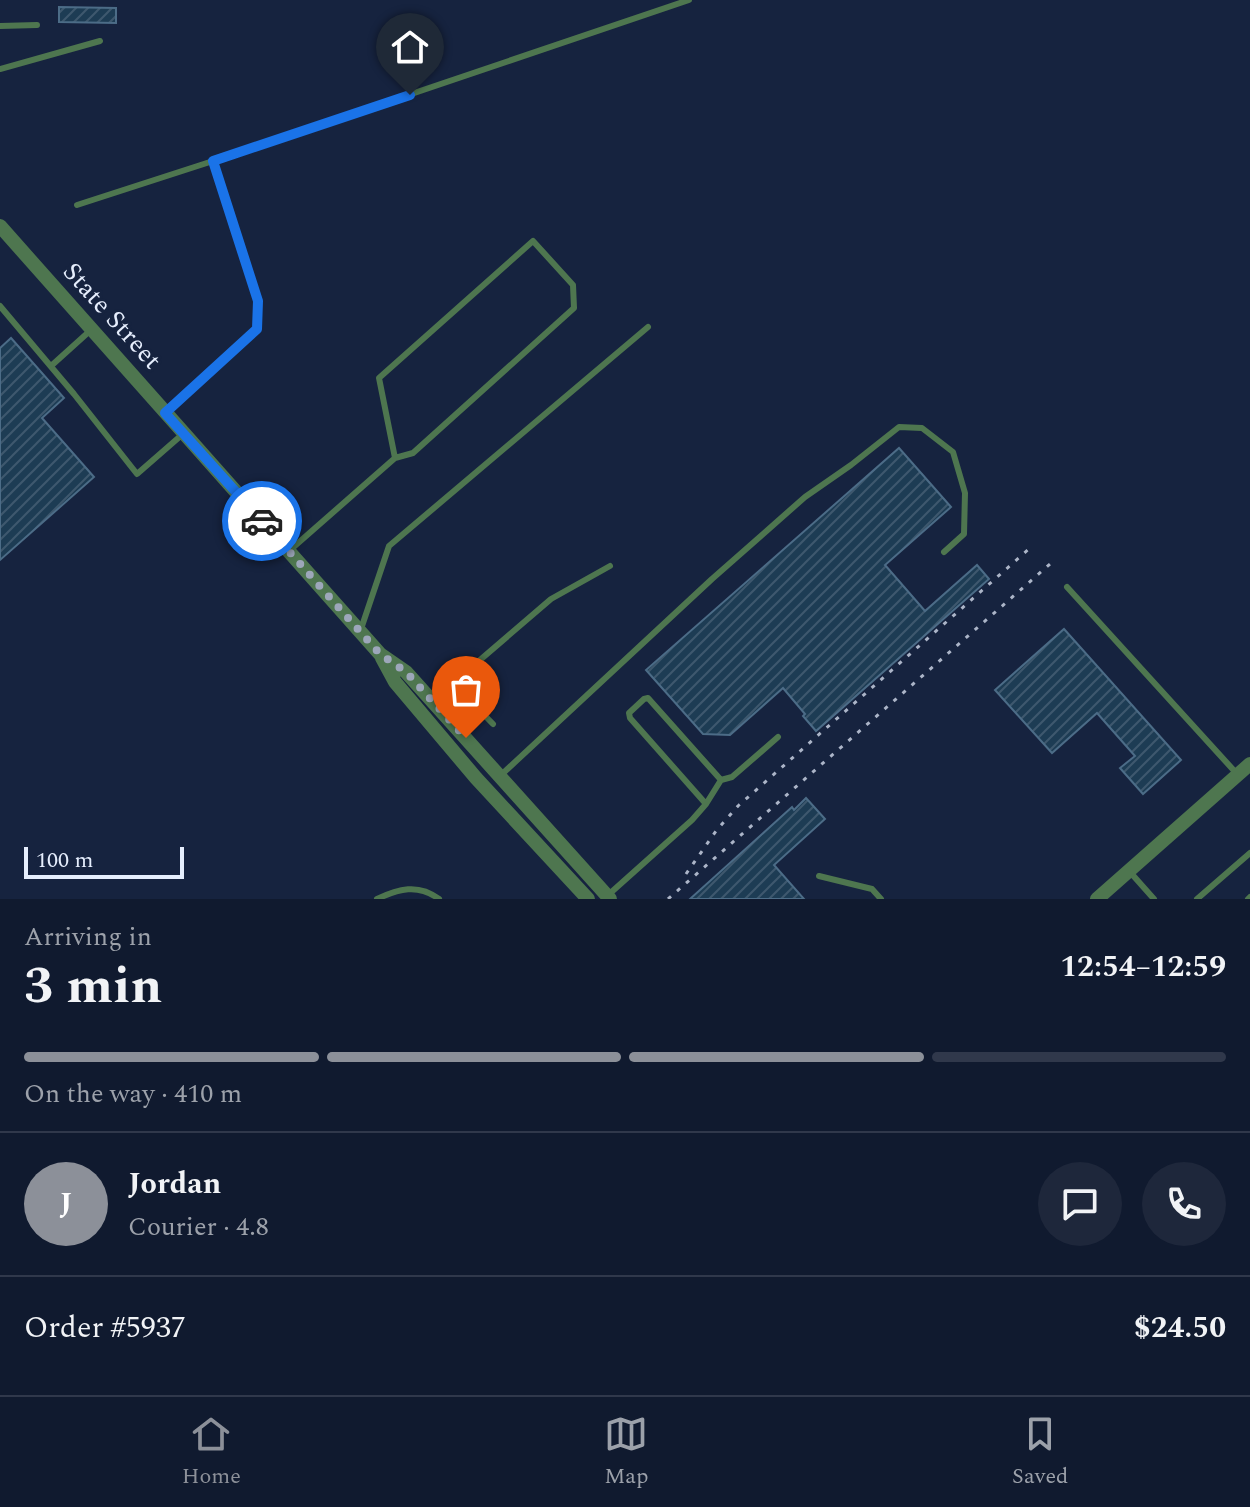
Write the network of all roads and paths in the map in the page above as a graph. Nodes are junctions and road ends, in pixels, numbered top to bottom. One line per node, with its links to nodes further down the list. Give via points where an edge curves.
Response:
1 (689, 0): 6 (lane)
2 (37, 25): 3 (lane)
3 (0, 26)
4 (100, 41): 5 (lane)
5 (0, 69)
6 (213, 161): 7 (lane); 13 (lane, via 258,301 257,329)
7 (77, 205)
8 (0, 226): 11 (street, State Street)
9 (0, 306): 12 (lane)
10 (648, 327): 20 (lane, via 389,546)
11 (92, 329): 12 (lane); 13 (street, State Street)
12 (51, 366): 14 (lane, via 137,474)
13 (165, 413): 14 (street, State Street)
14 (184, 433): 16 (street, State Street)
15 (395, 458): 15 (lane, via 413,453 574,308 573,285 533,241 379,378); 16 (lane)
16 (289, 551): 20 (street, State Street)
17 (944, 552): 28 (lane, via 964,534 965,493 953,452 922,428 899,427 805,497)
18 (610, 566): 22 (lane, via 551,599)
19 (1067, 587): 27 (lane)
20 (360, 632): 21 (street, State Street)
21 (380, 654): 23 (street, State Street, via 406,672); 40 (street, State Street, via 395,682 466,766)
22 (452, 684): 23 (lane); 24 (lane)
23 (432, 701): 28 (street, State Street)
24 (493, 724)
25 (778, 737): 29 (lane, via 732,777)
26 (1250, 764): 27 (street)
27 (1238, 775): 32 (street)
28 (500, 776): 35 (street, State Street)
29 (721, 780): 30 (lane); 30 (lane, via 648,698 629,713)
30 (706, 804): 35 (lane)
31 (1250, 853): 36 (lane)
32 (1129, 870): 42 (street); 43 (lane)
33 (819, 876): 41 (lane, via 872,889)
34 (422, 891): 37 (lane, via 399,889); 38 (lane); 39 (lane)
35 (609, 897)
36 (1200, 898)
37 (377, 899)
38 (420, 899)
39 (439, 899)
40 (588, 899)
41 (881, 899)
42 (1097, 899)
43 (1154, 899)

